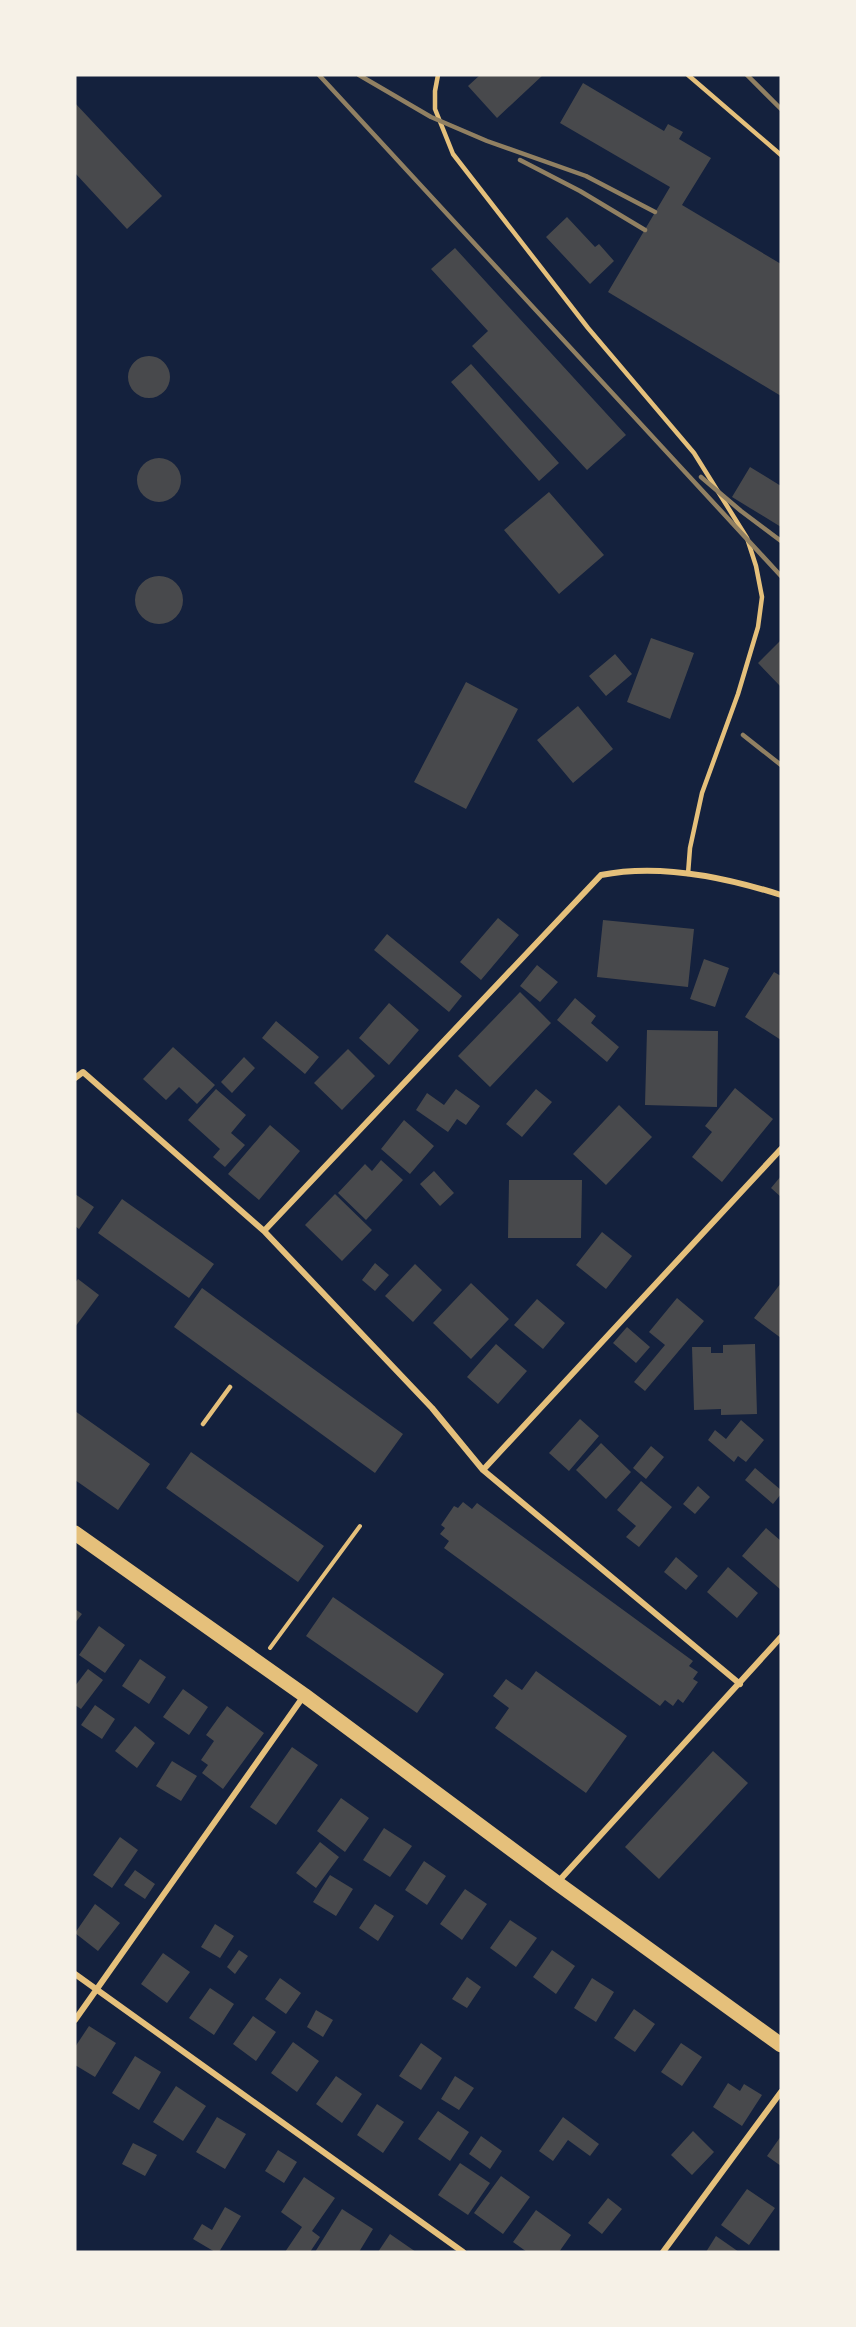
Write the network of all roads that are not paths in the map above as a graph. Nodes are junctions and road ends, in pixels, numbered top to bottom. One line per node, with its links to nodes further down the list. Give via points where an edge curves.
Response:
1 (438, 75): 4 (lane, via 435,109 453,154 588,328 694,453 747,538 756,566 762,597 760,620 702,793)
2 (688, 75): 3 (lane)
3 (781, 156)
4 (688, 874): 5 (street, via 744,883); 8 (street, via 627,870 601,875)
5 (781, 895)
6 (75, 1078): 8 (street, via 83,1072)
7 (781, 1149): 11 (street)
8 (264, 1231): 11 (street, via 432,1408)
9 (230, 1387): 10 (lane)
10 (203, 1424)
11 (483, 1470): 14 (street)
12 (75, 1533): 15 (main road)
13 (781, 1637): 14 (street)
14 (741, 1684): 16 (street)
15 (304, 1695): 16 (main road); 18 (street)
16 (557, 1883): 20 (main road)
17 (75, 1974): 18 (street)
18 (96, 1990): 19 (street); 22 (street)
19 (75, 2019)
20 (781, 2045)
21 (781, 2092): 23 (street)
22 (463, 2252)
23 (663, 2252)

